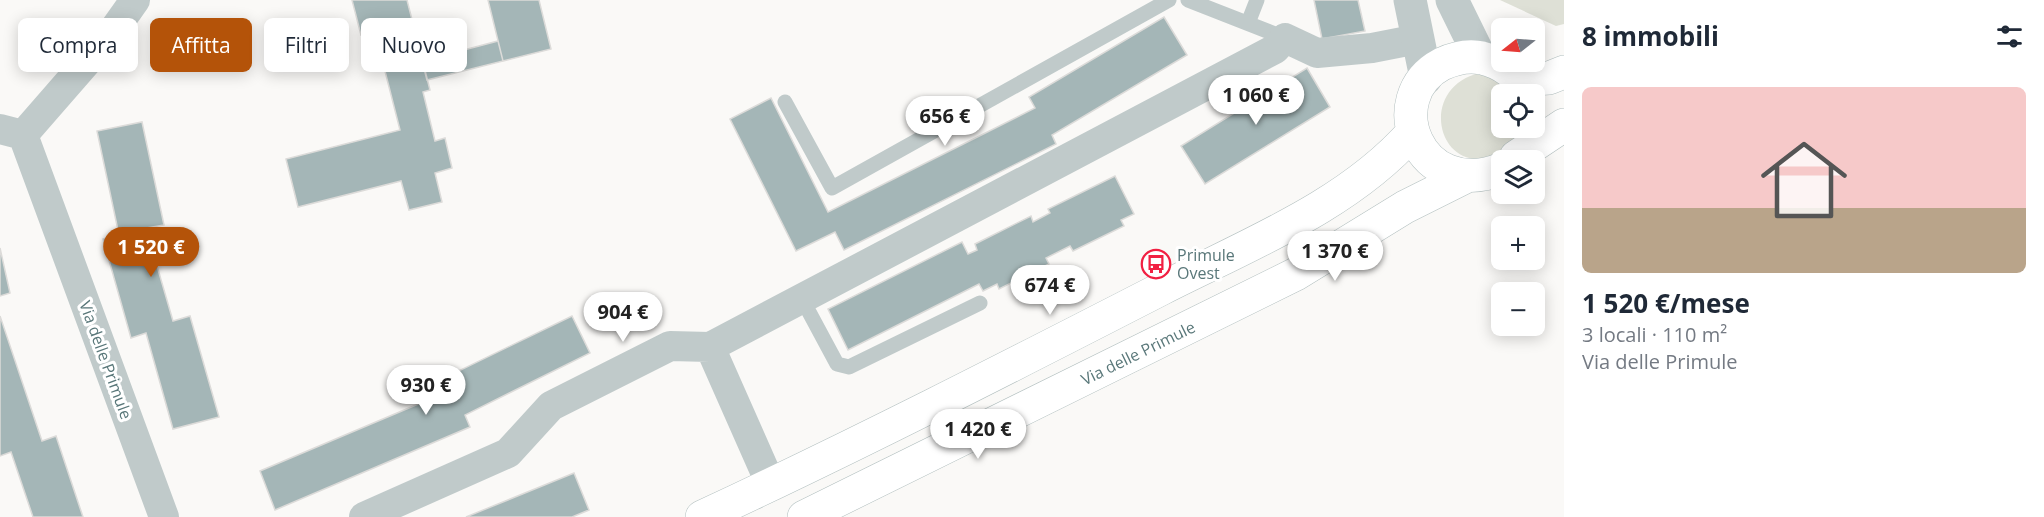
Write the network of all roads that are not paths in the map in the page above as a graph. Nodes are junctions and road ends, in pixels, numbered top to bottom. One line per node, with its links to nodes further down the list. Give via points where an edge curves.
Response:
1 (135, 0): 17 (street, Via delle Primule, via 111,34)
2 (1169, 0): 15 (lane, via 832,188)
3 (1188, 0): 7 (lane)
4 (1257, 0): 7 (lane)
5 (1410, 0): 9 (street)
6 (1452, 0): 10 (street)
7 (1248, 23): 8 (lane)
8 (1285, 38): 9 (street, via 1317,53); 22 (street, via 1275,50)
9 (1418, 39): 12 (street)
10 (1480, 57): 12 (main road, via 1454,58); 13 (main road, via 1511,71)
11 (1564, 72): 14 (main road)
12 (1426, 78): 18 (main road, via 1413,102)
13 (1520, 84)
14 (1531, 84)
15 (785, 102)
16 (1564, 126): 19 (main road)
17 (11, 132): 26 (street, Via delle Primule)
18 (1413, 132): 21 (main road, via 1428,159 1445,171); 25 (main road, via 1372,172 1308,213)
19 (1528, 150)
20 (1491, 172): 21 (main road, Via delle Primule)
21 (1465, 177): 30 (main road, Via delle Primule, via 1405,207 1296,274)
22 (801, 297): 23 (lane, via 837,364 849,367); 24 (street)
23 (980, 303)
24 (710, 347): 25 (street); 27 (street, via 670,346 551,406 508,453)
25 (771, 485): 28 (main road); 29 (main road)
26 (164, 517)
27 (364, 517)
28 (702, 517)
29 (786, 517)
30 (804, 517)

